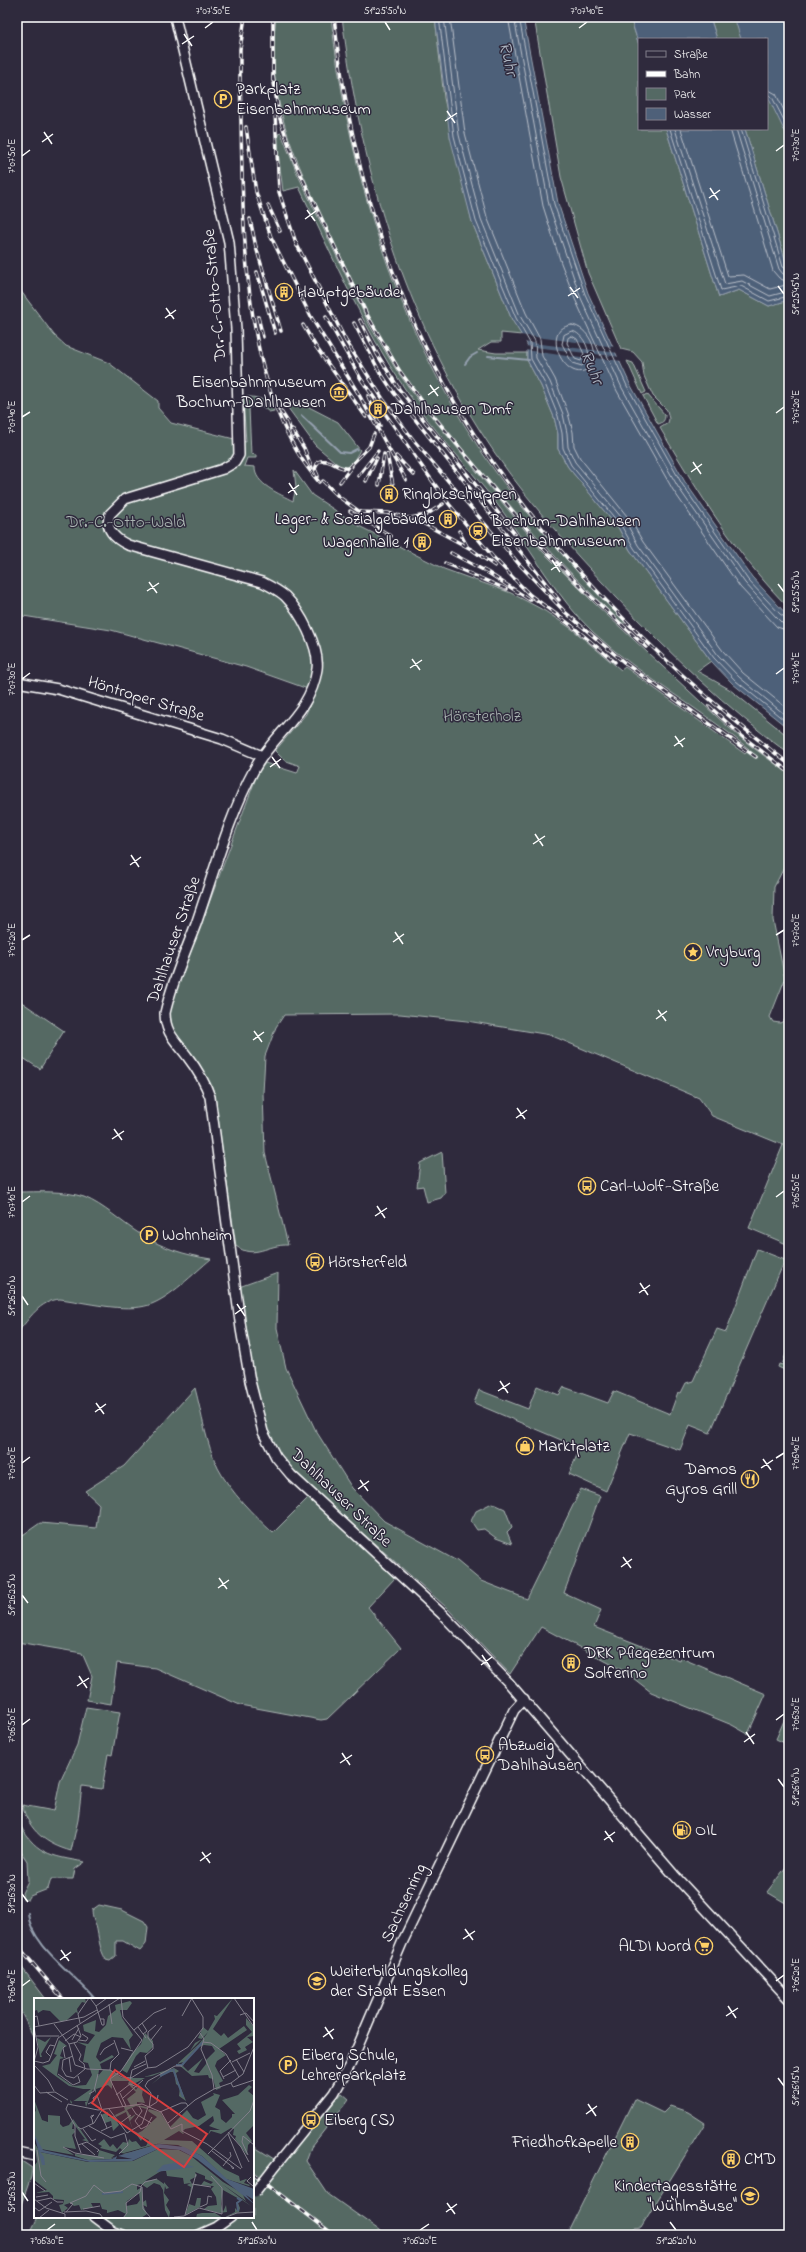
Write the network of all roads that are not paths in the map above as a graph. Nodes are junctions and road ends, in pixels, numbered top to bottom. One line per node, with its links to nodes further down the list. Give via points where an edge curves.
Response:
1 (175, 17): 3 (street, Dr.-C.-Otto-Straße, via 229,242 236,329 239,455 235,462 223,469 125,499 110,514 109,527 113,536 128,545 262,582 285,596 298,612 316,649 317,668)
2 (17, 682): 4 (street, Höntroper Straße, via 58,689 222,739)
3 (311, 690): 4 (street, Dahlhauser Straße, via 292,723)
4 (262, 756): 5 (street, Dahlhauser Straße, via 239,805 165,1013 167,1030 171,1038 195,1066 210,1097 241,1329 258,1417 272,1450 291,1475 442,1614)
5 (524, 1699): 6 (street, Dahlhauser Straße, via 674,1875); 9 (street, Sachsenring, bridge, via 514,1710 433,1876 350,2065 334,2092)
6 (789, 1999)
7 (17, 2152): 8 (street)
8 (34, 2156)
9 (254, 2194)
10 (95, 2218): 12 (street, via 114,2232)
11 (230, 2218): 13 (street)
12 (123, 2235)
13 (199, 2235)

